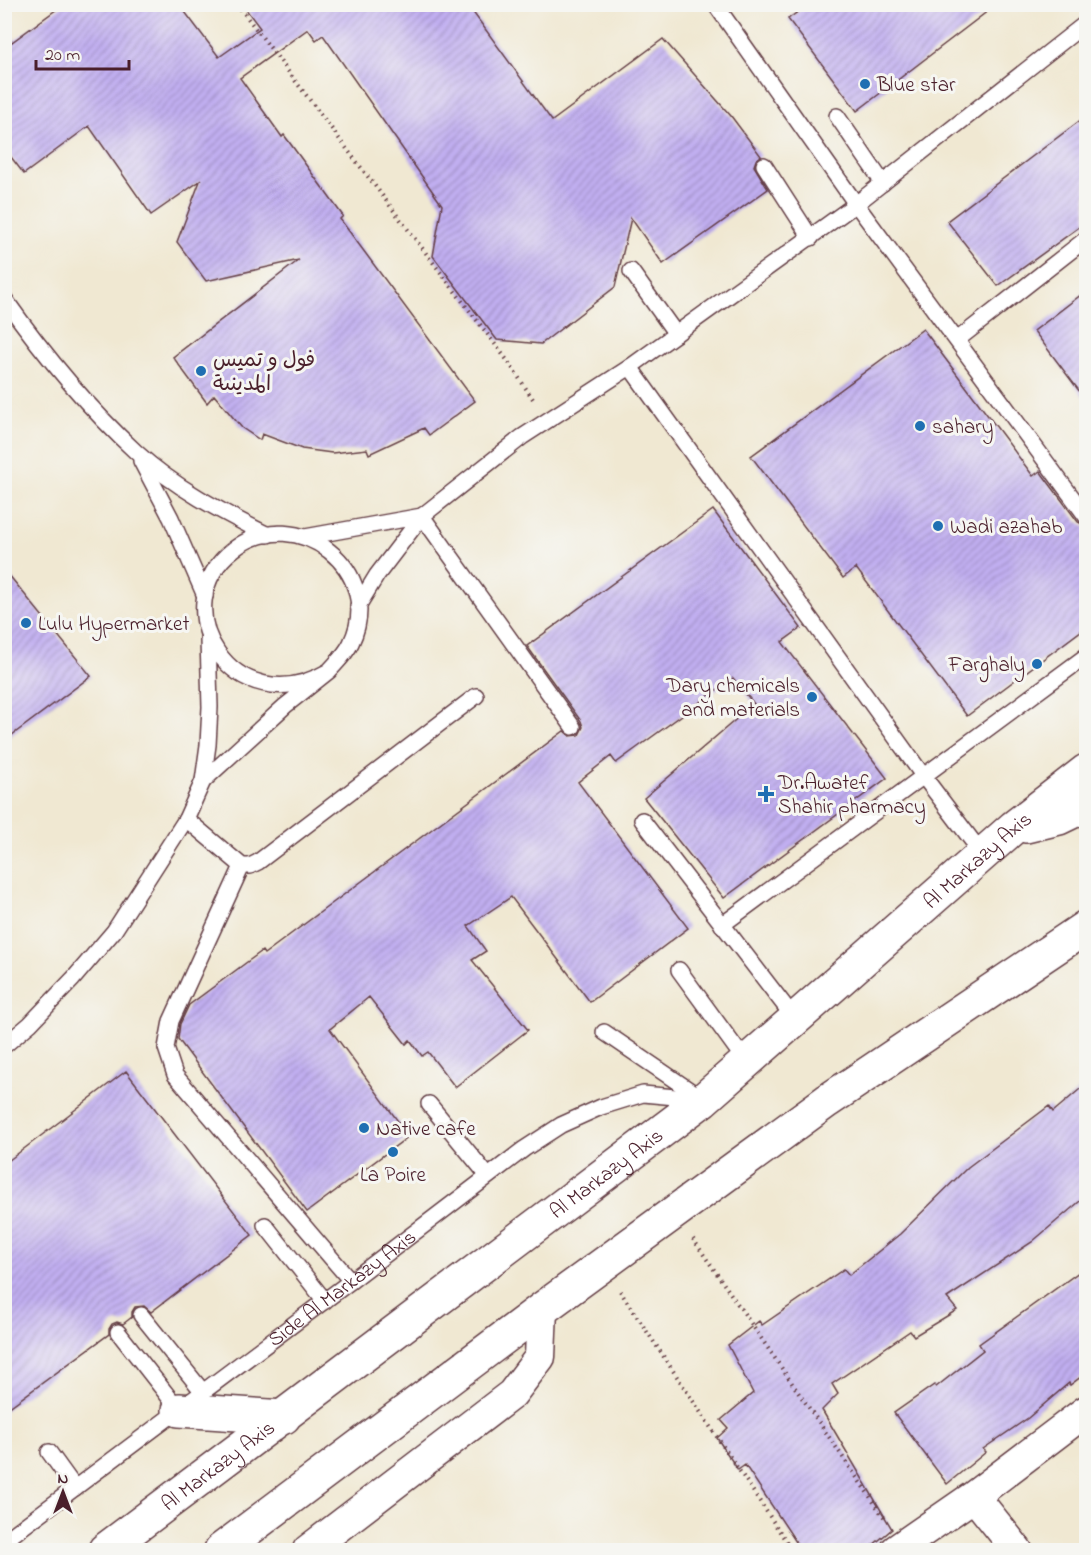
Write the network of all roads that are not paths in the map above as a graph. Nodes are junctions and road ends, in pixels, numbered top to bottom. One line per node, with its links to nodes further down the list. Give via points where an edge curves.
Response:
1 (715, 4): 6 (lane)
2 (1086, 23): 5 (lane)
3 (837, 116): 5 (lane)
4 (764, 165): 7 (lane)
5 (883, 183): 6 (lane)
6 (856, 204): 7 (lane); 12 (lane)
7 (811, 238): 11 (lane)
8 (1086, 239): 12 (lane)
9 (631, 271): 11 (lane)
10 (4, 298): 14 (lane, via 36,343)
11 (676, 334): 13 (lane)
12 (957, 340): 16 (lane)
13 (630, 367): 15 (lane, via 522,437); 27 (lane)
14 (136, 453): 17 (lane, via 200,499); 19 (lane, via 171,518)
15 (422, 516): 18 (lane); 20 (lane, via 377,574); 25 (lane)
16 (1086, 516)
17 (268, 535): 18 (lane); 19 (lane, via 234,549 211,578)
18 (305, 537): 20 (lane, via 322,544 348,571)
19 (205, 596): 21 (lane)
20 (358, 606): 23 (lane, via 352,642)
21 (208, 633): 23 (lane, via 227,664 258,683 295,686); 28 (lane, via 210,707)
22 (1086, 656): 27 (lane)
23 (329, 671): 28 (lane)
24 (476, 696): 34 (lane, via 258,862)
25 (573, 727)
26 (1086, 771): 32 (main road, Al Markazy Axis)
27 (924, 777): 33 (lane); 35 (lane)
28 (203, 781): 30 (lane)
29 (1086, 805): 32 (main road, via 1059,818)
30 (186, 819): 34 (lane); 40 (lane, via 114,931 44,1009)
31 (642, 820): 35 (lane)
32 (1014, 827): 33 (main road, Al Markazy Axis)
33 (983, 855): 38 (main road, Al Markazy Axis)
34 (242, 866): 46 (lane, via 171,1021 166,1048 175,1075)
35 (722, 925): 38 (lane)
36 (1086, 927): 48 (main road, via 827,1101)
37 (679, 970): 41 (lane)
38 (795, 1019): 41 (main road, Al Markazy Axis)
39 (604, 1032): 42 (lane)
40 (4, 1046)
41 (746, 1062): 42 (main road, Al Markazy Axis)
42 (703, 1100): 44 (lane, Side Al Markazy Axis, via 643,1094 601,1107 561,1125); 53 (main road, Al Markazy Axis)
43 (429, 1104): 44 (lane)
44 (488, 1176): 46 (lane, Side Al Markazy Axis)
45 (265, 1225): 47 (lane)
46 (351, 1281): 47 (lane, Side Al Markazy Axis)
47 (326, 1301): 51 (lane, Side Al Markazy Axis)
48 (543, 1309): 60 (main road); 61 (street, via 540,1357 512,1394)
49 (141, 1315): 51 (lane)
50 (118, 1332): 51 (lane)
51 (191, 1401): 53 (main road); 55 (lane, Side Al Markazy Axis)
52 (1086, 1412): 56 (street)
53 (284, 1417): 59 (main road, Al Markazy Axis)
54 (49, 1452): 55 (lane)
55 (75, 1488): 57 (lane, Side Al Markazy Axis)
56 (974, 1496): 58 (street); 62 (street)
57 (4, 1541)
58 (900, 1548)
59 (105, 1551)
60 (221, 1551)
61 (308, 1551)
62 (1017, 1551)

